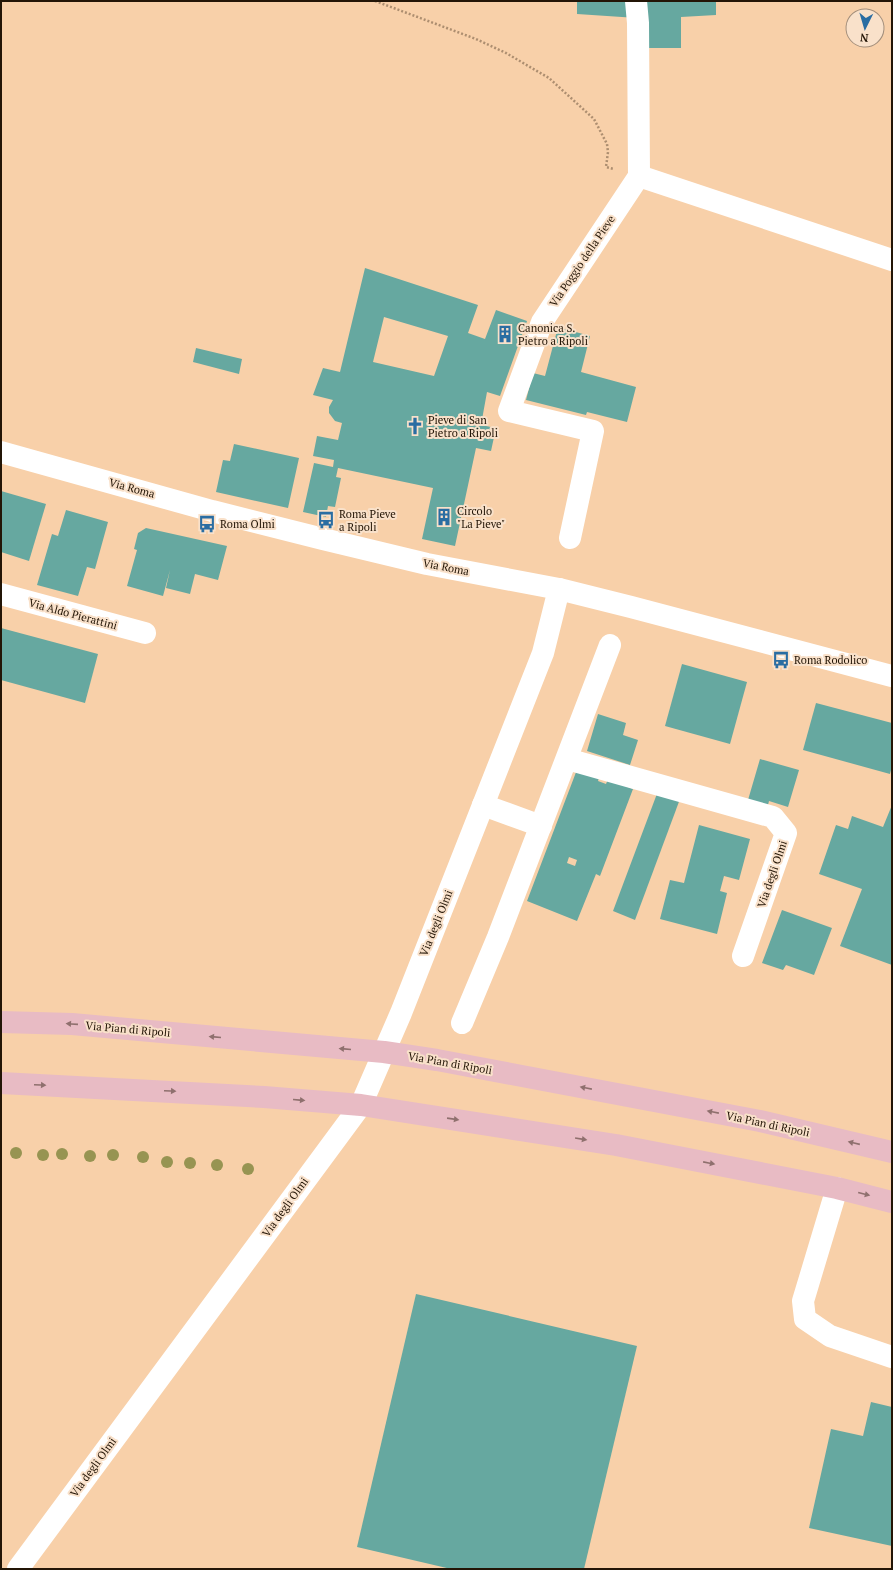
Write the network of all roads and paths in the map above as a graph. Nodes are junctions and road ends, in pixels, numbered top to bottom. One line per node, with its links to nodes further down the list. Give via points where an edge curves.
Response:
1 (375, 1): 3 (path, via 476,39 549,78 594,119 607,144 606,167)
2 (636, 1): 3 (street)
3 (639, 176): 4 (street); 6 (street, Via Poggio della Pieve, via 542,322 509,411 593,431)
4 (892, 260)
5 (1, 452): 7 (street, Via Roma, via 316,537 427,564)
6 (570, 538)
7 (559, 589): 11 (street, Via Roma); 13 (street, Via degli Olmi, via 543,653)
8 (1, 594): 9 (street, Via Aldo Pierattini)
9 (145, 633)
10 (610, 645): 12 (street)
11 (892, 676)
12 (567, 759): 14 (street); 15 (street, Via degli Olmi, via 773,817 786,833)
13 (483, 805): 14 (street); 18 (street, Via degli Olmi)
14 (541, 826): 17 (street)
15 (743, 956)
16 (1, 1022): 18 (main road, Via Pian di Ripoli, one-way to 16, via 72,1024)
17 (462, 1023)
18 (384, 1052): 20 (street, Via degli Olmi); 21 (main road, Via Pian di Ripoli, one-way to 18, via 444,1061)
19 (1, 1083): 20 (main road, one-way to 20)
20 (361, 1105): 22 (main road, one-way to 22, via 616,1145); 25 (street, Via degli Olmi)
21 (891, 1148)
22 (837, 1188): 23 (main road, one-way to 23); 24 (street, via 803,1301 805,1319 830,1336)
23 (892, 1202)
24 (892, 1357)
25 (18, 1569)

